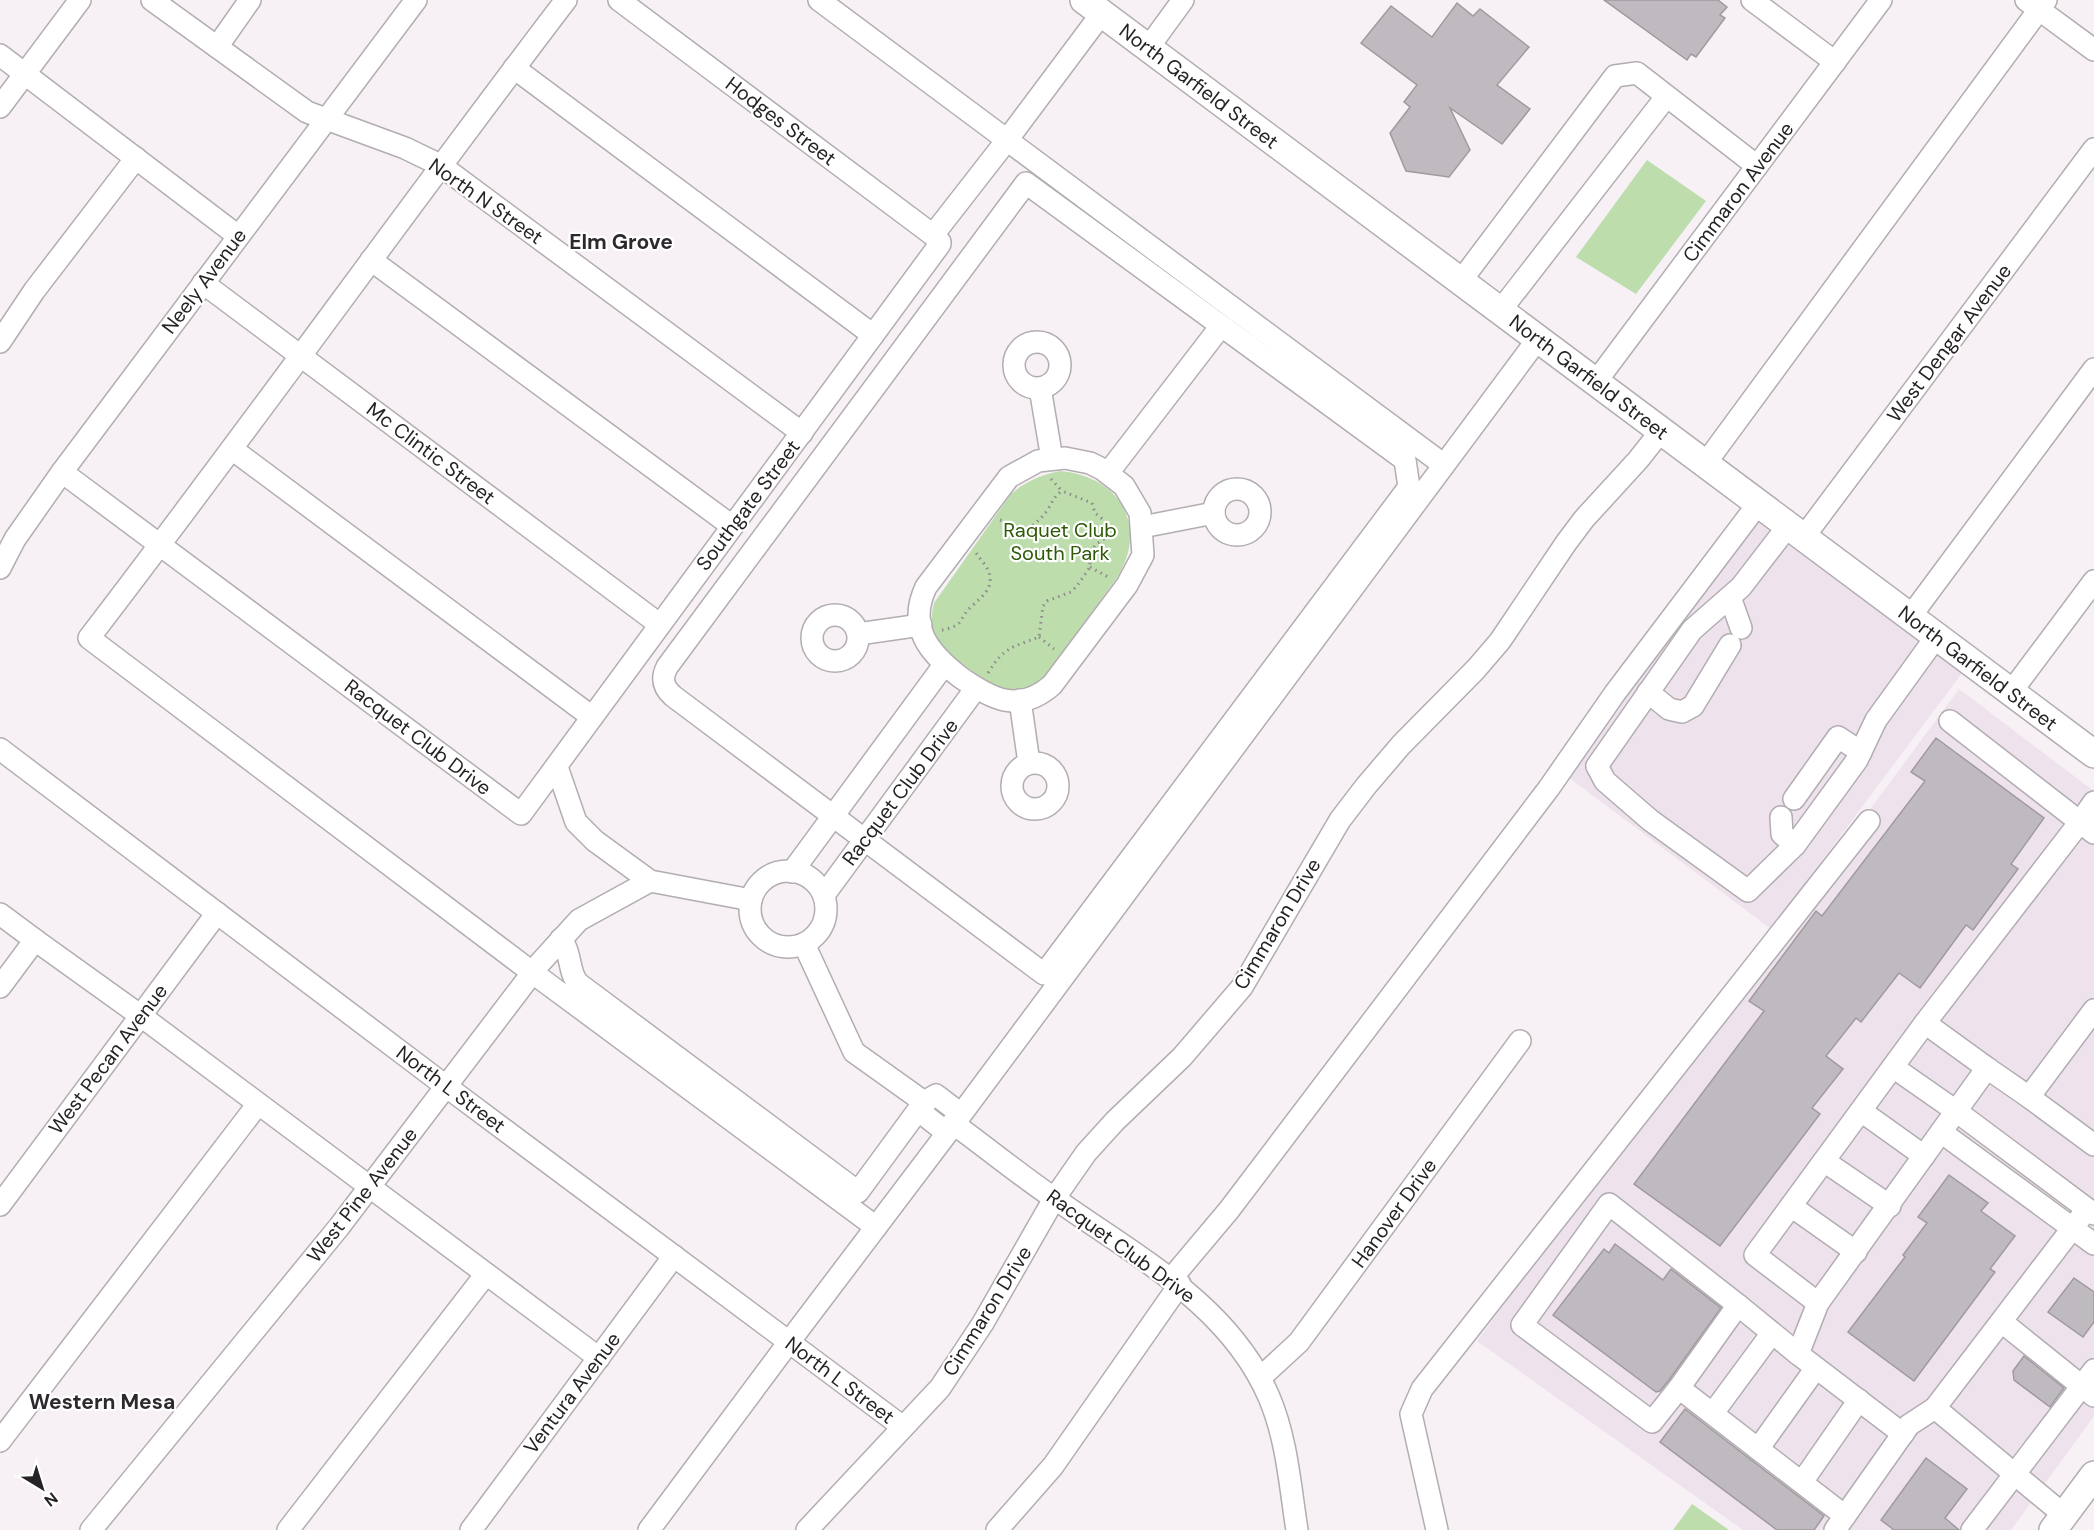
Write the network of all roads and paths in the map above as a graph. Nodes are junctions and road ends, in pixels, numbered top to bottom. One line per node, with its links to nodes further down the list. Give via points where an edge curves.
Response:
1 (80, 0): 19 (street)
2 (152, 0): 13 (street, North N Street)
3 (250, 0): 13 (street)
4 (416, 0): 22 (street, Neely Avenue)
5 (566, 0): 18 (street)
6 (619, 0): 29 (street, Hodges Street)
7 (819, 0): 23 (street)
8 (1183, 0): 14 (street)
9 (1752, 0): 17 (street)
10 (1881, 0): 17 (street, Cimmaron Avenue)
11 (2037, 3): 15 (street); 45 (street)
12 (1093, 7): 14 (main road, North Garfield Street); 23 (street, Southgate Street)
13 (217, 47): 22 (street, North N Street, via 307,112)
14 (1148, 48): 31 (main road, North Garfield Street)
15 (2094, 50)
16 (0, 55): 19 (street)
17 (1835, 62): 27 (street, Cimmaron Avenue)
18 (514, 68): 26 (street); 35 (street)
19 (26, 73): 21 (street); 25 (street)
20 (1666, 97): 27 (street); 31 (street, via 1637,74 1615,76); 33 (street)
21 (0, 107)
22 (326, 120): 26 (street, North N Street); 28 (street, Neely Avenue)
23 (1007, 140): 29 (street, Southgate Street); 46 (street)
24 (2094, 149): 57 (street, West Dengar Avenue)
25 (136, 158): 28 (street); 37 (street)
26 (440, 165): 30 (street); 43 (street, North N Street)
27 (1757, 166): 40 (street, Cimmaron Avenue)
28 (238, 236): 32 (street, Neely Avenue)
29 (936, 240): 35 (street, Southgate Street)
30 (370, 260): 38 (street); 54 (street)
31 (1460, 282): 33 (main road, North Garfield Street)
32 (203, 283): 38 (street, Mc Clintic Street); 48 (street, Neely Avenue)
33 (1500, 311): 36 (main road, North Garfield Street)
34 (1221, 326): 49 (street); 86 (street, via 1026,183 663,675 663,683 673,696); 90 (street, via 1405,460 1409,487 1044,974)
35 (873, 336): 43 (street, Southgate Street)
36 (1537, 340): 40 (main road, North Garfield Street); 46 (street)
37 (0, 342)
38 (301, 355): 44 (street); 66 (street, Mc Clintic Street)
39 (2094, 369): 65 (street)
40 (1595, 383): 42 (main road, North Garfield Street)
41 (1040, 388): 47 (street)
42 (1661, 431): 45 (main road, North Garfield Street); 121 (street, Cimmaron Drive, via 1572,535 1500,641 1401,745 1353,803 1316,858 1242,987 1182,1057 1115,1121)
43 (802, 433): 54 (street, Southgate Street)
44 (231, 449): 58 (street); 77 (street)
45 (1705, 464): 51 (main road, North Garfield Street)
46 (1444, 465): 115 (street)
47 (1052, 467): 49 (street, via 1065,458 1090,463); 50 (path, via 1048,476); 67 (street, via 1038,461 1010,477 999,489 926,587 918,609)
48 (62, 472): 58 (street, Racquet Club Drive); 61 (street, Neely Avenue, via 15,539)
49 (1108, 473): 55 (street, via 1124,486 1140,513)
50 (1062, 491): 52 (path, via 1027,530 997,519); 56 (path, via 1092,503 1095,513)
51 (1758, 504): 57 (main road, North Garfield Street); 132 (street)
52 (1001, 512)
53 (1214, 513): 55 (street)
54 (732, 526): 66 (street, Southgate Street)
55 (1134, 528): 56 (path); 76 (street, via 1143,555 1128,585 1052,685 1041,694)
56 (1116, 531): 60 (path, via 1095,545)
57 (1795, 532): 64 (street, West Dengar Avenue); 65 (main road, North Garfield Street)
58 (160, 545): 83 (street, Racquet Club Drive, via 521,814); 101 (street, via 89,638)
59 (974, 549): 67 (path, via 988,571 988,587 959,624 949,629)
60 (1090, 567): 62 (path, via 1112,579); 69 (path, via 1071,592 1054,597 1043,606)
61 (0, 568)
62 (1117, 571)
63 (2094, 581): 75 (street)
64 (1730, 597): 74 (street, West Dengar Avenue, via 1692,630); 74 (street, via 1736,636 1693,706 1682,712 1669,709)
65 (1910, 617): 70 (main road, North Garfield Street)
66 (659, 624): 77 (street, Southgate Street)
67 (929, 628): 68 (street); 72 (street, via 923,637)
68 (858, 634)
69 (1039, 637): 71 (path); 73 (path, via 1014,645 999,656 986,674)
70 (1936, 637): 75 (main road, North Garfield Street); 80 (street, via 1876,720)
71 (1058, 651)
72 (944, 665): 73 (street); 86 (street, Racquet Club Drive)
73 (985, 684): 76 (street, via 996,699); 90 (street, Racquet Club Drive)
74 (1648, 692): 91 (street, West Dengar Avenue, via 1597,766 1605,781 1650,820 1748,891)
75 (2011, 692): 81 (main road, North Garfield Street)
76 (1020, 700): 82 (street)
77 (592, 717): 83 (street, Southgate Street)
78 (1950, 721): 89 (street)
79 (0, 749): 96 (street, North L Street)
80 (1861, 752): 84 (street, via 1838,737); 91 (street)
81 (2094, 754)
82 (1029, 763)
83 (557, 767): 93 (street, via 576,822 595,841)
84 (1794, 799)
85 (2094, 802): 89 (street)
86 (833, 816): 90 (street); 92 (street, Racquet Club Drive)
87 (1781, 818): 91 (street, via 1782,834)
88 (1869, 821): 163 (street, via 1422,1389 1411,1414)
89 (2087, 827): 105 (street)
90 (865, 839): 94 (street, Racquet Club Drive)
91 (1795, 845)
92 (792, 872): 94 (street, via 809,877); 95 (street, via 780,872 762,881)
93 (650, 881): 95 (street); 99 (street, West Pine Avenue, via 587,914)
94 (824, 895): 100 (street, via 825,918 821,929)
95 (751, 900): 100 (street, via 751,918 760,936 781,947)
96 (216, 913): 104 (street, West Pecan Avenue); 109 (street, North L Street)
97 (0, 914): 98 (street)
98 (35, 939): 102 (street); 104 (street)
99 (561, 939): 101 (street, West Pine Avenue); 111 (street, via 579,984 858,1192)
100 (804, 944): 111 (street, Racquet Club Drive, via 854,1052)
101 (533, 973): 109 (street, West Pine Avenue); 126 (street)
102 (0, 987)
103 (2094, 1010): 110 (street)
104 (141, 1016): 112 (street); 122 (street, West Pecan Avenue)
105 (1925, 1023): 107 (street); 108 (street)
106 (1520, 1041): 141 (street, Hanover Drive, via 1299,1342)
107 (1893, 1067): 113 (street); 114 (street)
108 (1987, 1068): 110 (street); 114 (street)
109 (447, 1087): 120 (street, West Pine Avenue); 130 (street, North L Street)
110 (2029, 1097): 117 (street)
111 (924, 1102): 115 (street, Racquet Club Drive, via 923,1114 942,1129)
112 (258, 1104): 120 (street); 149 (street)
113 (1861, 1111): 118 (street); 119 (street)
114 (1956, 1111): 116 (street); 125 (street)
115 (954, 1124): 121 (street, Racquet Club Drive); 126 (street)
116 (1941, 1132): 118 (street); 127 (street)
117 (2094, 1145)
118 (1924, 1156): 124 (street)
119 (1824, 1161): 123 (street); 124 (street)
120 (369, 1187): 131 (street); 156 (street, West Pine Avenue)
121 (1054, 1199): 132 (street, Racquet Club Drive); 147 (street, Cimmaron Drive, via 962,1356 940,1388)
122 (0, 1205)
123 (1791, 1206): 129 (street); 133 (street, via 1755,1255)
124 (1890, 1206): 129 (street)
125 (2091, 1212): 127 (street)
126 (876, 1227): 137 (street)
127 (2073, 1229): 128 (street); 135 (street)
128 (2094, 1244)
129 (1856, 1252): 133 (street)
130 (674, 1256): 137 (street, North L Street); 139 (street, Ventura Avenue)
131 (486, 1274): 139 (street); 157 (street)
132 (1175, 1282): 141 (street, Racquet Club Drive, via 1224,1327); 161 (street, via 1053,1466)
133 (1818, 1303): 138 (street)
134 (1738, 1305): 136 (street); 143 (street); 143 (street, via 1608,1204 1522,1325 1652,1422)
135 (2002, 1322): 142 (street); 145 (street)
136 (1772, 1333): 138 (street); 146 (street)
137 (789, 1342): 147 (street, North L Street); 159 (street)
138 (1798, 1354): 140 (street)
139 (599, 1358): 158 (street, Ventura Avenue)
140 (1816, 1368): 144 (street); 150 (street)
141 (1260, 1378): 162 (street, Racquet Club Drive, via 1285,1444)
142 (2090, 1384): 151 (street)
143 (1679, 1388): 146 (street)
144 (1859, 1400): 148 (street); 152 (street)
145 (1935, 1408): 148 (street, via 1909,1425); 151 (street)
146 (1713, 1413): 150 (street)
147 (903, 1427): 160 (street, Cimmaron Drive)
148 (1903, 1434): 154 (street)
149 (0, 1441)
150 (1758, 1449): 152 (street)
151 (2013, 1473): 155 (street); 164 (street)
152 (1802, 1482): 154 (street)
153 (2090, 1490): 155 (main road)
154 (1840, 1523)
155 (2058, 1525)
156 (91, 1530)
157 (288, 1530)
158 (471, 1530)
159 (649, 1530)
160 (807, 1530)
161 (997, 1530)
162 (1298, 1530)
163 (1437, 1530)
164 (1972, 1530)

